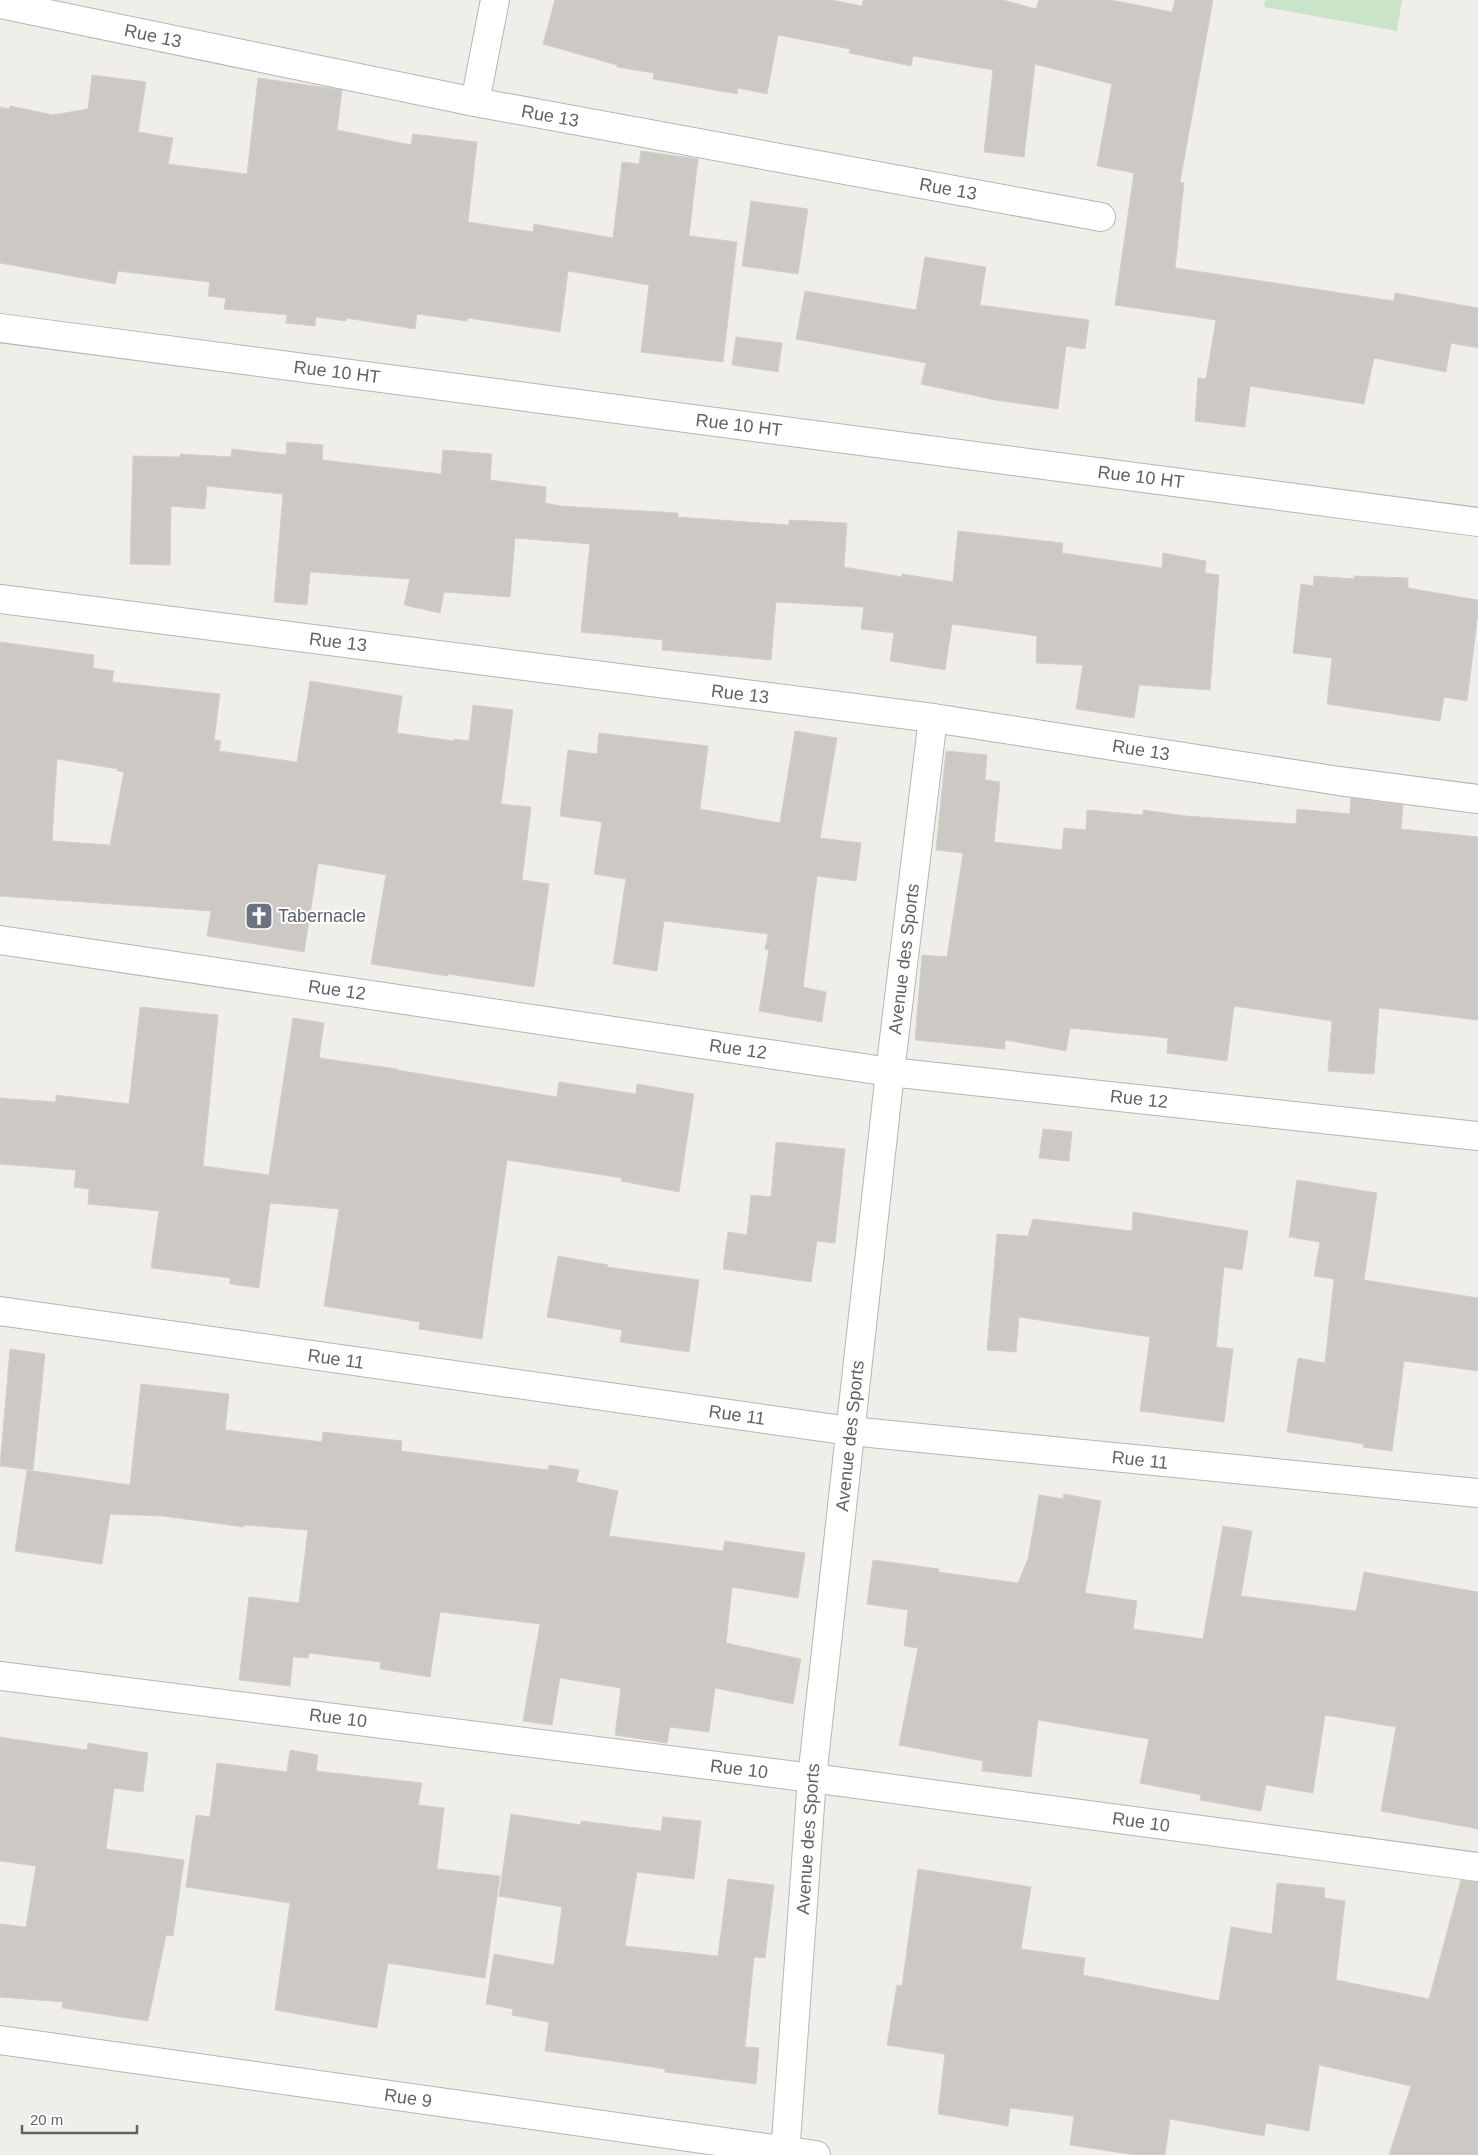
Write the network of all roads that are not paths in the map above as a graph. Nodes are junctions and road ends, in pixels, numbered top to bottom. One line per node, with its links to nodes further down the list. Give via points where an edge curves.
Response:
1 (495, 0): 3 (street)
2 (0, 4): 3 (street, Rue 13)
3 (475, 102): 4 (street, Rue 13)
4 (1102, 217)
5 (0, 328): 6 (street, Rue 10 HT)
6 (1478, 522)
7 (0, 599): 8 (street, Rue 13)
8 (933, 718): 9 (street, Rue 13, via 1339,781); 11 (street, Avenue des Sports)
9 (1478, 799)
10 (0, 940): 11 (street, Rue 12)
11 (890, 1072): 12 (street, Rue 12); 14 (street, Avenue des Sports)
12 (1478, 1136)
13 (0, 1311): 14 (street, Rue 11)
14 (850, 1431): 15 (street, Rue 11); 17 (street, Avenue des Sports)
15 (1478, 1493)
16 (0, 1676): 17 (street, Rue 10)
17 (812, 1778): 18 (street, Rue 10); 20 (street, Avenue des Sports)
18 (1478, 1867)
19 (0, 2040): 20 (street, Rue 9)
20 (785, 2153): 21 (street, Rue 9)
21 (816, 2155)

